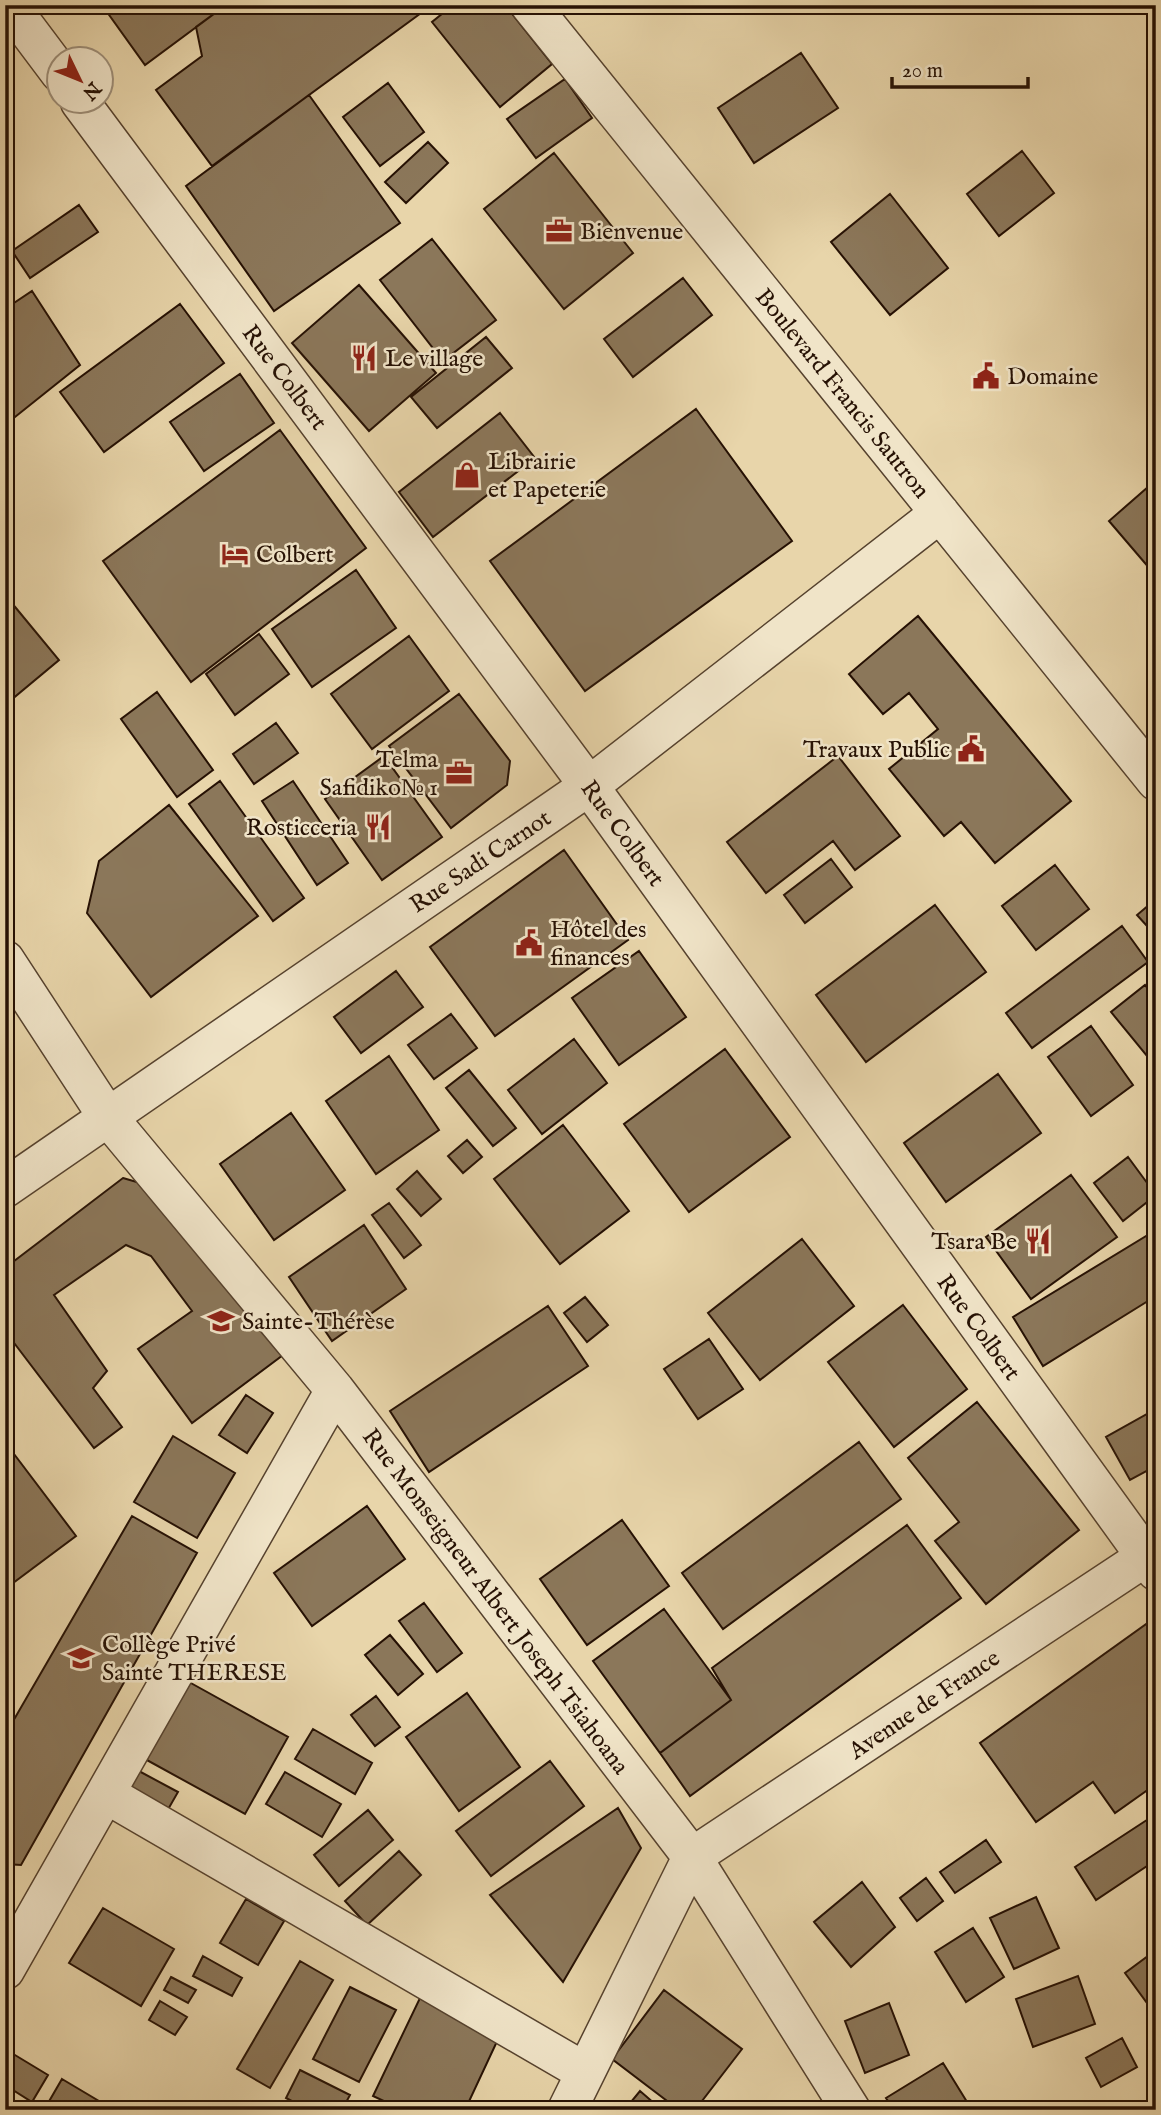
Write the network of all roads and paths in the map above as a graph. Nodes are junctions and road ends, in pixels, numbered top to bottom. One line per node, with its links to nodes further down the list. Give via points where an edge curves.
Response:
1 (9, 5): 3 (street)
2 (548, 11): 5 (street, Boulevard Francis Sautron)
3 (46, 55)
4 (90, 116): 7 (street, Rue Colbert)
5 (940, 513): 6 (street, Boulevard Francis Sautron); 7 (street, Rue Sadi Carnot)
6 (1156, 781)
7 (589, 786): 9 (street, Rue Sadi Carnot); 12 (street, Rue Colbert)
8 (5, 960): 9 (street, Rue Monseigneur Albert Joseph Tsiahoana)
9 (107, 1116): 10 (street, Rue Sadi Carnot); 11 (street, Rue Monseigneur Albert Joseph Tsiahoana)
10 (5, 1188)
11 (334, 1390): 13 (street); 14 (street, Rue Monseigneur Albert Joseph Tsiahoana)
12 (1152, 1559): 14 (street, Avenue de France)
13 (106, 1794): 15 (street); 16 (street)
14 (692, 1857): 16 (street); 18 (street, Rue Monseigneur Albert Joseph Tsiahoana)
15 (5, 1970)
16 (585, 2072): 17 (street)
17 (566, 2110)
18 (851, 2110)

